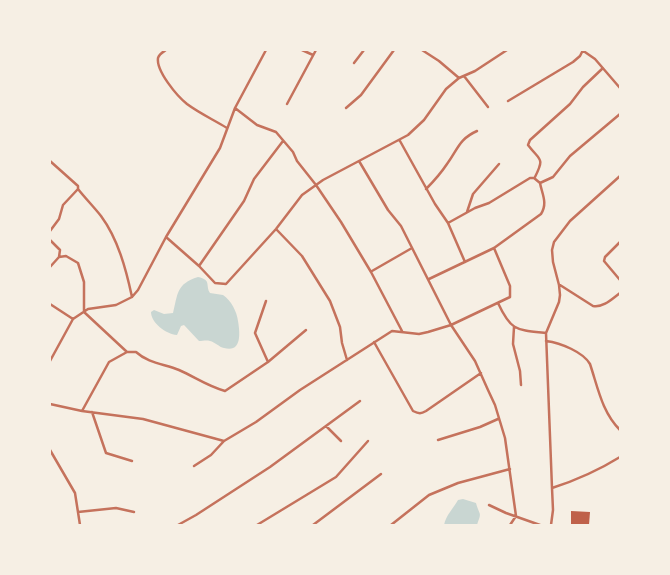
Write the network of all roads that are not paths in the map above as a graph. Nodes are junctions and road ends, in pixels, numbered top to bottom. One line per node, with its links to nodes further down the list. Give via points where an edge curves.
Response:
1 (166, 50): 22 (street, via 158,59 162,74 173,89 192,108)
2 (266, 50): 19 (street)
3 (302, 50): 10 (street)
4 (316, 50): 10 (street)
5 (364, 50): 11 (street)
6 (394, 50): 20 (street, via 361,95)
7 (422, 50): 14 (street)
8 (507, 50): 13 (street)
9 (582, 50): 12 (street); 16 (street, via 573,62)
10 (313, 55): 17 (street)
11 (354, 63)
12 (603, 68): 15 (street); 30 (street, via 530,140 528,145 541,159)
13 (464, 76): 14 (street); 18 (street)
14 (458, 78): 25 (street, via 415,130)
15 (620, 88)
16 (508, 102)
17 (287, 104)
18 (488, 106)
19 (235, 108): 22 (street); 24 (street, via 257,125 276,132)
20 (346, 108)
21 (620, 114): 31 (street, via 576,150 553,177)
22 (227, 128): 39 (street, via 220,148)
23 (477, 131): 34 (street, via 466,136 457,146)
24 (283, 141): 32 (street); 46 (street, via 254,179 244,201)
25 (400, 141): 27 (street); 34 (street)
26 (50, 161): 33 (street, via 76,182)
27 (359, 161): 32 (street); 42 (street)
28 (499, 164): 35 (street, via 473,194)
29 (620, 176): 51 (street, via 581,210 554,242 553,262)
30 (534, 178): 31 (street); 35 (street, via 489,204)
31 (540, 183): 43 (street, via 543,211)
32 (316, 184): 37 (street); 48 (street)
33 (78, 189): 38 (street, via 63,206); 53 (street, via 111,233)
34 (426, 189): 36 (street)
35 (467, 212): 36 (street)
36 (448, 223): 45 (street)
37 (276, 229): 46 (street, via 226,284 215,284); 67 (street, via 302,256 330,302 340,326)
38 (50, 231)
39 (166, 236): 46 (street); 53 (street)
40 (50, 240): 44 (street, via 60,250)
41 (620, 242): 50 (street, via 604,261)
42 (412, 248): 48 (street); 49 (street)
43 (494, 248): 45 (street); 55 (street, via 511,293 510,297)
44 (59, 257): 47 (street); 57 (street, via 66,256 78,263 84,282)
45 (466, 262): 49 (street)
46 (199, 266)
47 (50, 267)
48 (371, 272): 62 (street)
49 (429, 279): 59 (street)
50 (620, 280)
51 (559, 285): 52 (street, via 597,307); 63 (street, via 559,302)
52 (620, 294)
53 (132, 296): 57 (street, via 116,304)
54 (266, 301): 69 (street, via 255,333)
55 (498, 303): 59 (street); 60 (street, via 505,319)
56 (50, 304): 58 (street)
57 (84, 312): 58 (street); 66 (street)
58 (73, 319): 68 (street)
59 (452, 325): 62 (street, via 428,332); 70 (street)
60 (514, 328): 63 (street); 71 (street, via 513,344)
61 (306, 330): 69 (street)
62 (402, 331): 65 (street, via 392,331)
63 (546, 333): 64 (street)
64 (546, 341): 78 (street, via 587,359 606,414); 89 (street)
65 (374, 342): 67 (street); 70 (street, via 417,413 426,411)
66 (127, 352): 69 (street, via 136,352 143,359 179,370 210,387 225,391); 74 (street, via 109,362)
67 (347, 360): 80 (street)
68 (50, 361)
69 (268, 362)
70 (480, 373): 76 (street, via 495,404)
71 (521, 385)
72 (360, 401): 77 (street)
73 (50, 404): 74 (street)
74 (82, 411): 75 (street)
75 (92, 412): 80 (street, via 144,419); 85 (street, via 106,453)
76 (498, 419): 79 (street); 87 (street)
77 (326, 426): 81 (street); 95 (street, via 270,467)
78 (620, 430)
79 (438, 440)
80 (224, 441): 86 (street)
81 (341, 441)
82 (368, 441): 96 (street, via 336,476)
83 (50, 450): 91 (street, via 75,493)
84 (620, 457): 89 (street, via 590,474)
85 (132, 461)
86 (194, 466)
87 (510, 469): 93 (street); 98 (street, via 458,483 429,495)
88 (381, 474): 97 (street)
89 (552, 488): 101 (street)
90 (489, 506): 93 (street)
91 (78, 512): 92 (street, via 116,508); 94 (street)
92 (134, 512)
93 (516, 516): 99 (street); 100 (street)
94 (80, 525)
95 (178, 525)
96 (257, 525)
97 (313, 525)
98 (391, 525)
99 (510, 525)
100 (540, 525)
101 (551, 525)

